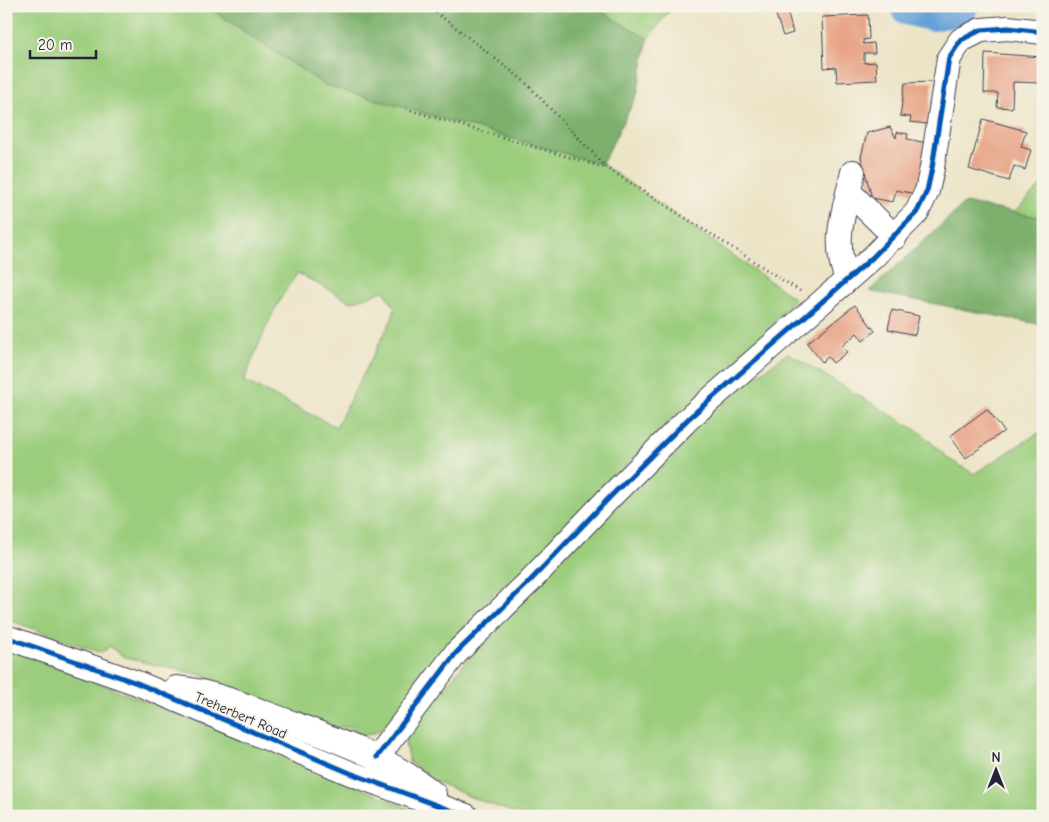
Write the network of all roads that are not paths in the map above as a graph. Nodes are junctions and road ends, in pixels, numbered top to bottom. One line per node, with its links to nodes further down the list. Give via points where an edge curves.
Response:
1 (1043, 32): 2 (street, via 1008,28 981,30 961,40 949,58 927,191 917,212)
2 (895, 237): 3 (street); 3 (street, via 851,182 838,235)
3 (847, 279): 6 (street, via 688,419 456,653)
4 (6, 637): 5 (street, Treherbert Road)
5 (137, 683): 6 (street, via 181,688 236,702); 7 (street, Treherbert Road, via 350,772)
6 (377, 758): 7 (street)
7 (461, 814)

